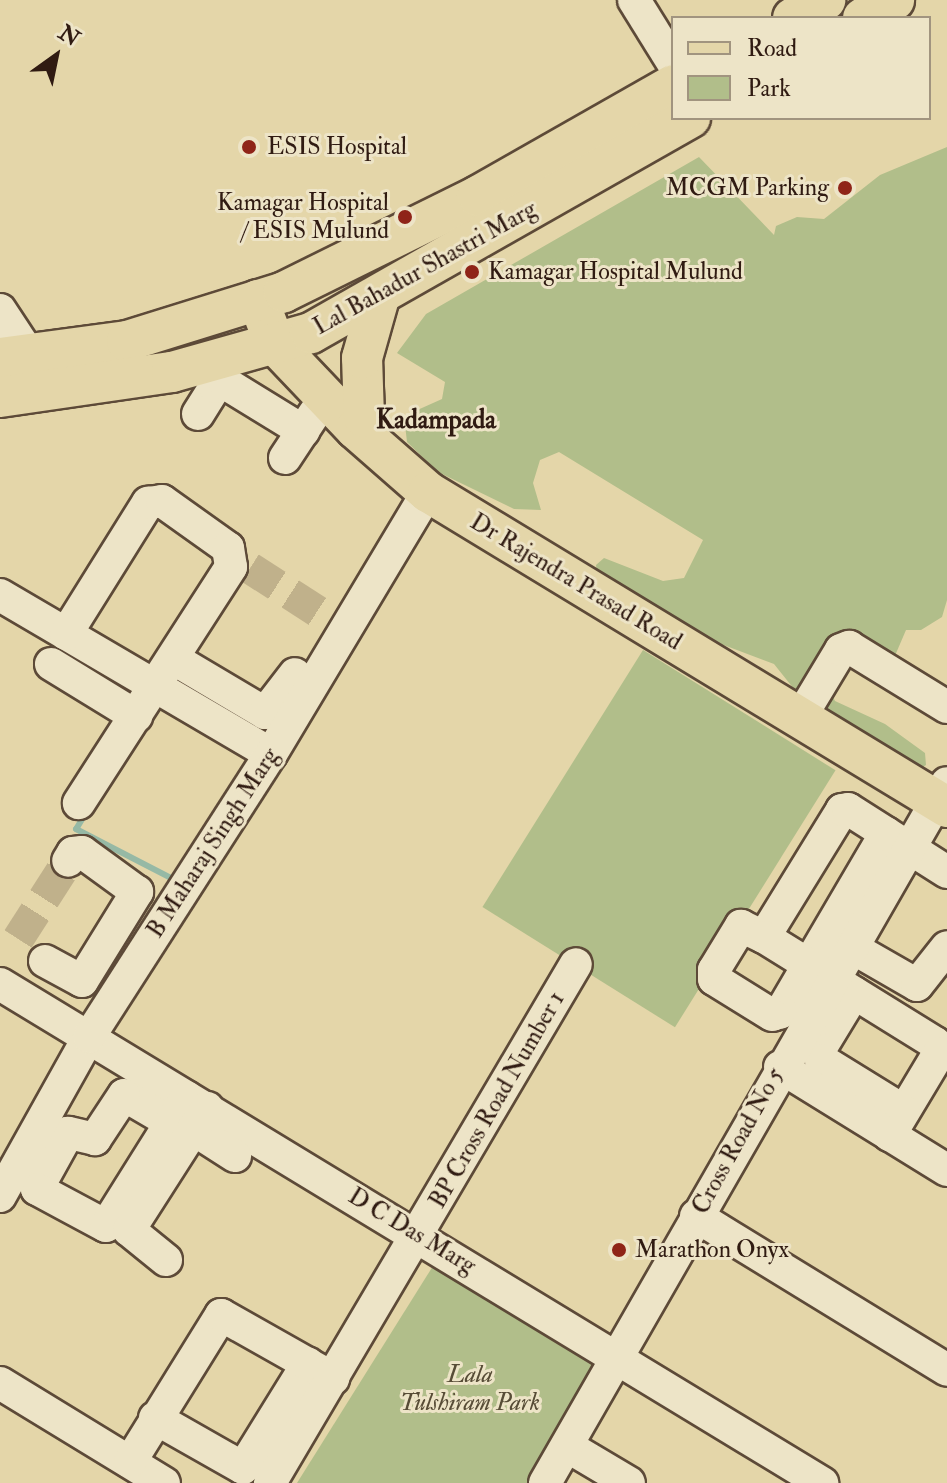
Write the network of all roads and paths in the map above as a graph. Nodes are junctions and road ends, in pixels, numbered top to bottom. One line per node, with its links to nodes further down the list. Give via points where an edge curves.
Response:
1 (634, 0): 6 (street)
2 (825, 0): 4 (main road)
3 (894, 0): 5 (main road)
4 (797, 16)
5 (866, 16)
6 (671, 60)
7 (671, 86): 9 (main road, Lal Bahadur Shastri Marg, via 478,196)
8 (687, 120): 10 (main road, Lal Bahadur Shastri Marg)
9 (271, 296): 12 (main road, Dr Rajendra Prasad Road); 13 (main road, Lal Bahadur Shastri Marg, via 127,341)
10 (379, 298): 12 (main road, Lal Bahadur Shastri Marg); 17 (main road, via 362,358)
11 (0, 310): 13 (street)
12 (288, 340): 14 (main road, Dr Rajendra Prasad Road); 15 (main road, Lal Bahadur Shastri Marg, via 172,372); 17 (main road)
13 (14, 356)
14 (325, 396): 17 (main road, Dr Rajendra Prasad Road); 18 (street)
15 (0, 397)
16 (198, 414): 18 (street, via 215,387 225,383)
17 (371, 430): 20 (main road, Dr Rajendra Prasad Road)
18 (303, 431): 19 (street)
19 (285, 458)
20 (428, 492): 23 (street, B Maharaj Singh Marg); 30 (main road, Dr Rajendra Prasad Road)
21 (250, 568): 26 (street, via 239,576)
22 (6, 610): 24 (street)
23 (334, 622): 26 (street, via 265,713); 31 (street, B Maharaj Singh Marg)
24 (66, 634): 27 (street); 27 (street, via 148,503 162,501 233,557)
25 (51, 664): 29 (street)
26 (184, 665): 27 (street)
27 (161, 689): 29 (street); 31 (street)
28 (947, 707): 30 (street, via 849,647 841,650)
29 (136, 716): 33 (street)
30 (800, 718): 32 (main road, Dr Rajendra Prasad Road)
31 (271, 754): 40 (street, B Maharaj Singh Marg)
32 (944, 797): 34 (street, Cross Road No 5)
33 (79, 803)
34 (917, 853): 36 (street, via 842,810); 39 (street, Cross Road No 5); 43 (street)
35 (68, 861): 37 (street, via 73,853 82,852 136,888)
36 (764, 937): 43 (street); 43 (street, via 741,926 714,970 714,979 777,1016)
37 (109, 940): 40 (street); 41 (street, via 82,981)
38 (947, 947): 39 (street, via 917,985)
39 (860, 953): 43 (street, Cross Road No 5)
40 (139, 959): 45 (street, B Maharaj Singh Marg)
41 (45, 961)
42 (576, 964): 53 (street, BP Cross Road Number 1)
43 (831, 979): 46 (street, Cross Road No 5); 48 (street, via 821,1060); 48 (street, via 938,1048)
44 (0, 984): 45 (street, D C Das Marg)
45 (89, 1037): 47 (street, D C Das Marg); 51 (street, B Maharaj Singh Marg)
46 (780, 1067): 48 (street); 52 (street, Cross Road No 5)
47 (189, 1114): 47 (street, via 106,1226 37,1189 68,1133 95,1139 124,1095); 49 (street); 53 (street, D C Das Marg); 54 (street, via 129,1230)
48 (897, 1123): 50 (street)
49 (235, 1156)
50 (947, 1170)
51 (0, 1196)
52 (696, 1216): 55 (street, Cross Road No 5); 57 (street)
53 (418, 1234): 55 (street, D C Das Marg); 56 (street, BP Cross Road Number 1)
54 (166, 1260)
55 (620, 1358): 60 (street, Cross Road No 5); 66 (street, D C Das Marg)
56 (320, 1370): 59 (street, via 243,1468); 59 (street, via 221,1315); 63 (street, BP Cross Road Number 1)
57 (947, 1370)
58 (0, 1383): 61 (street)
59 (155, 1418): 61 (street)
60 (567, 1446): 64 (street, Cross Road No 5); 65 (street)
61 (130, 1462): 62 (street)
62 (164, 1483)
63 (270, 1483)
64 (545, 1483)
65 (629, 1483)
66 (822, 1483)

